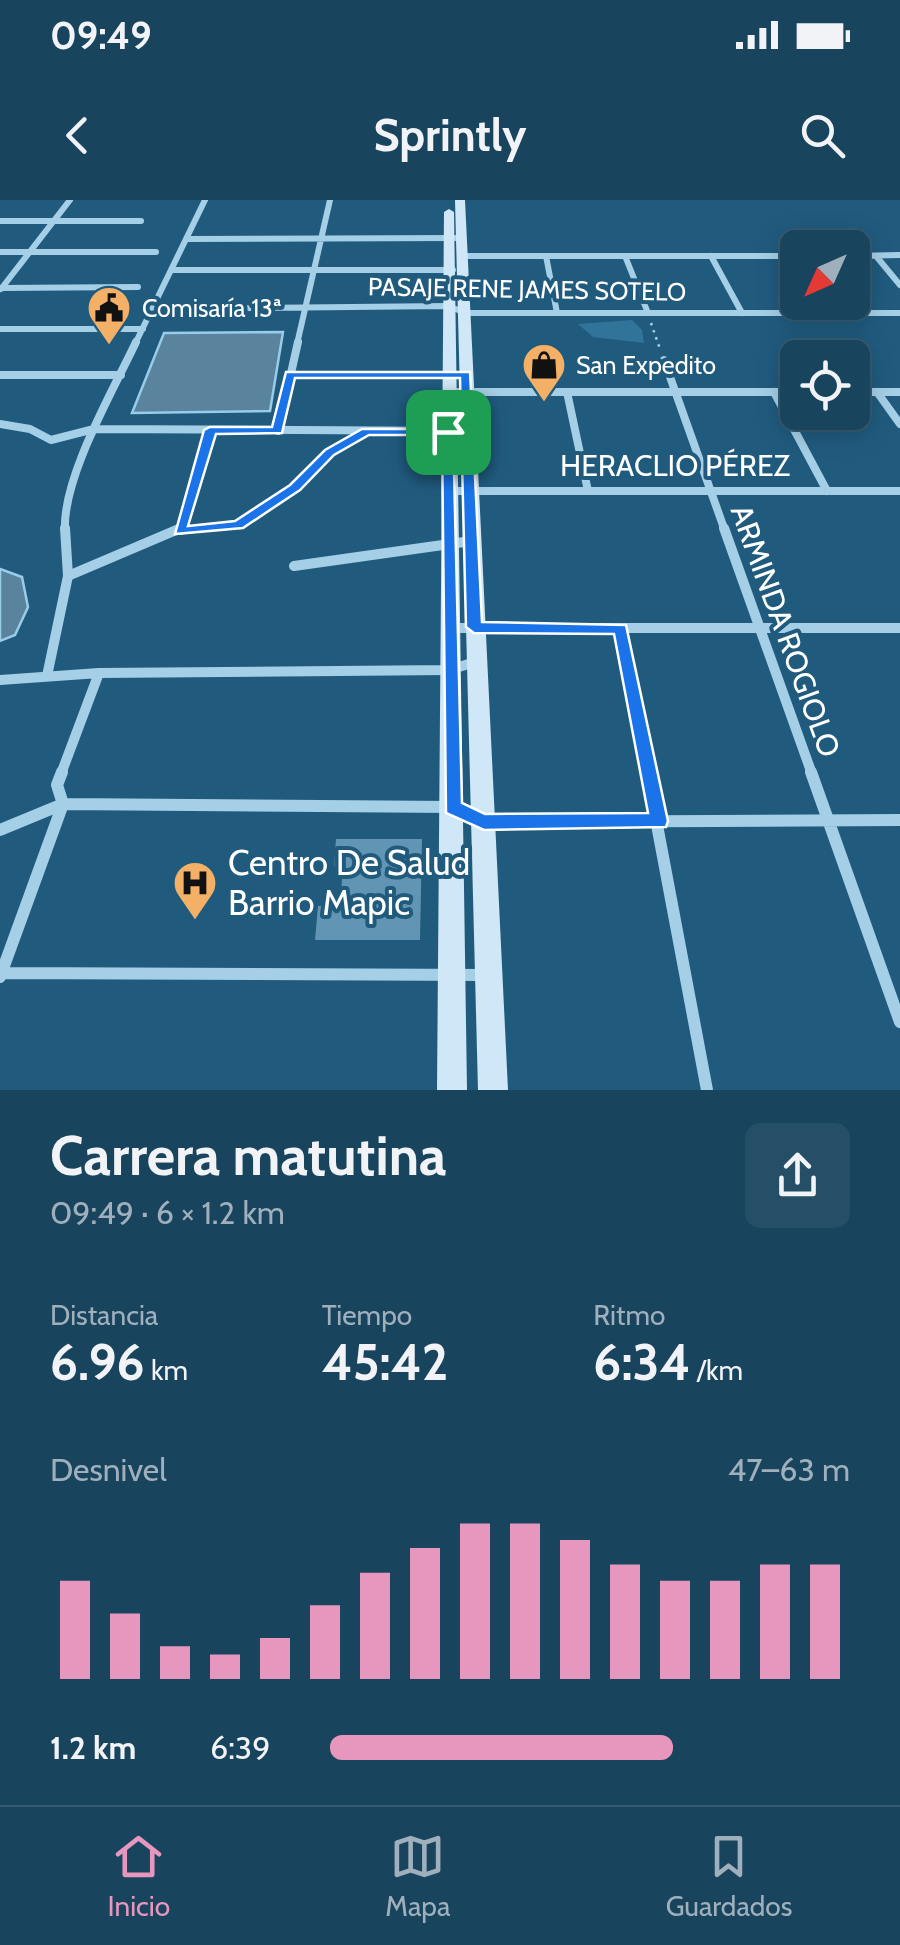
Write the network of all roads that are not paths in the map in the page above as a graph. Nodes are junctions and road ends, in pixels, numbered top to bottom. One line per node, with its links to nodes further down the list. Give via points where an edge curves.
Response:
1 (70, 200): 7 (street)
2 (205, 200): 11 (street)
3 (330, 200): 9 (street)
4 (449, 200): 10 (main road)
5 (460, 200): 10 (main road)
6 (0, 221): 7 (street)
7 (54, 221): 8 (street); 13 (street)
8 (142, 221)
9 (319, 238): 10 (street); 11 (street); 24 (street)
10 (455, 238): 22 (main road)
11 (186, 239): 23 (street)
12 (0, 252): 13 (street)
13 (30, 252): 14 (street); 27 (street)
14 (156, 252)
15 (546, 256): 16 (street); 22 (street); 32 (street)
16 (625, 256): 17 (street); 33 (street)
17 (711, 256): 21 (street); 34 (street)
18 (870, 256): 19 (street)
19 (876, 256): 20 (street); 25 (street)
20 (900, 256)
21 (780, 258)
22 (458, 265): 24 (street); 29 (main road); 31 (main road)
23 (171, 270): 24 (street); 30 (street)
24 (312, 270): 28 (street)
25 (900, 284)
26 (138, 287): 27 (street)
27 (0, 288)
28 (306, 306): 29 (street, PASAJE RENE JAMES SOTELO); 30 (street, PASAJE RENE JAMES SOTELO); 43 (street)
29 (448, 306): 31 (street, PASAJE RENE JAMES SOTELO); 44 (main road)
30 (152, 308): 39 (street)
31 (466, 313): 32 (street, PASAJE RENE JAMES SOTELO); 44 (main road, via 466,375)
32 (557, 313): 33 (street, PASAJE RENE JAMES SOTELO)
33 (648, 313): 34 (street, PASAJE RENE JAMES SOTELO)
34 (742, 313): 35 (street, PASAJE RENE JAMES SOTELO)
35 (780, 313)
36 (870, 313): 37 (street, PASAJE RENE JAMES SOTELO)
37 (900, 313)
38 (0, 329): 39 (street)
39 (142, 329): 42 (street)
40 (664, 360): 46 (street, ARMINDA ROGIOLO)
41 (0, 375): 42 (street)
42 (120, 375): 54 (street)
43 (290, 375): 44 (street); 56 (street)
44 (455, 386): 45 (street); 57 (main road); 58 (main road)
45 (567, 392): 46 (street); 60 (street)
46 (675, 392): 47 (street); 62 (street, ARMINDA ROGIOLO)
47 (774, 392): 48 (street); 63 (street)
48 (780, 392)
49 (870, 392): 50 (street)
50 (878, 392): 51 (street); 53 (street)
51 (900, 392)
52 (0, 424): 54 (street, via 30,428 51,440)
53 (900, 424)
54 (94, 429): 55 (street); 67 (street, via 64,511)
55 (210, 430): 56 (street); 67 (street, via 180,531)
56 (278, 430): 58 (street)
57 (469, 431): 58 (street); 59 (main road)
58 (448, 432): 61 (main road)
59 (472, 490): 60 (street, HERACLIO PÉREZ); 61 (street, HERACLIO PÉREZ); 65 (main road)
60 (588, 490): 62 (street, HERACLIO PÉREZ)
61 (450, 491): 65 (main road)
62 (708, 491): 63 (street, HERACLIO PÉREZ); 70 (street, ARMINDA ROGIOLO)
63 (827, 491): 64 (street, HERACLIO PÉREZ)
64 (900, 491)
65 (460, 541): 66 (street); 68 (main road); 69 (main road)
66 (294, 566)
67 (68, 576): 76 (street)
68 (474, 627): 69 (street); 71 (street); 73 (main road)
69 (451, 628): 74 (main road)
70 (758, 628): 71 (street); 72 (street); 82 (street, ARMINDA ROGIOLO)
71 (620, 629): 81 (street)
72 (900, 629)
73 (475, 662): 74 (street); 83 (main road)
74 (450, 670): 75 (street); 79 (main road)
75 (99, 672): 76 (street); 78 (street, via 57,785)
76 (48, 676): 77 (street)
77 (0, 680)
78 (64, 804): 79 (street); 84 (street); 87 (street)
79 (453, 807): 83 (street); 85 (main road)
80 (900, 820): 82 (street)
81 (659, 821): 82 (street); 83 (street); 91 (street)
82 (828, 821): 88 (street, ARMINDA ROGIOLO)
83 (484, 822): 86 (main road)
84 (0, 830)
85 (450, 973): 86 (street); 87 (street); 89 (main road)
86 (487, 974): 90 (main road)
87 (1, 976)
88 (900, 1022)
89 (452, 1090)
90 (493, 1090)
91 (707, 1090)

